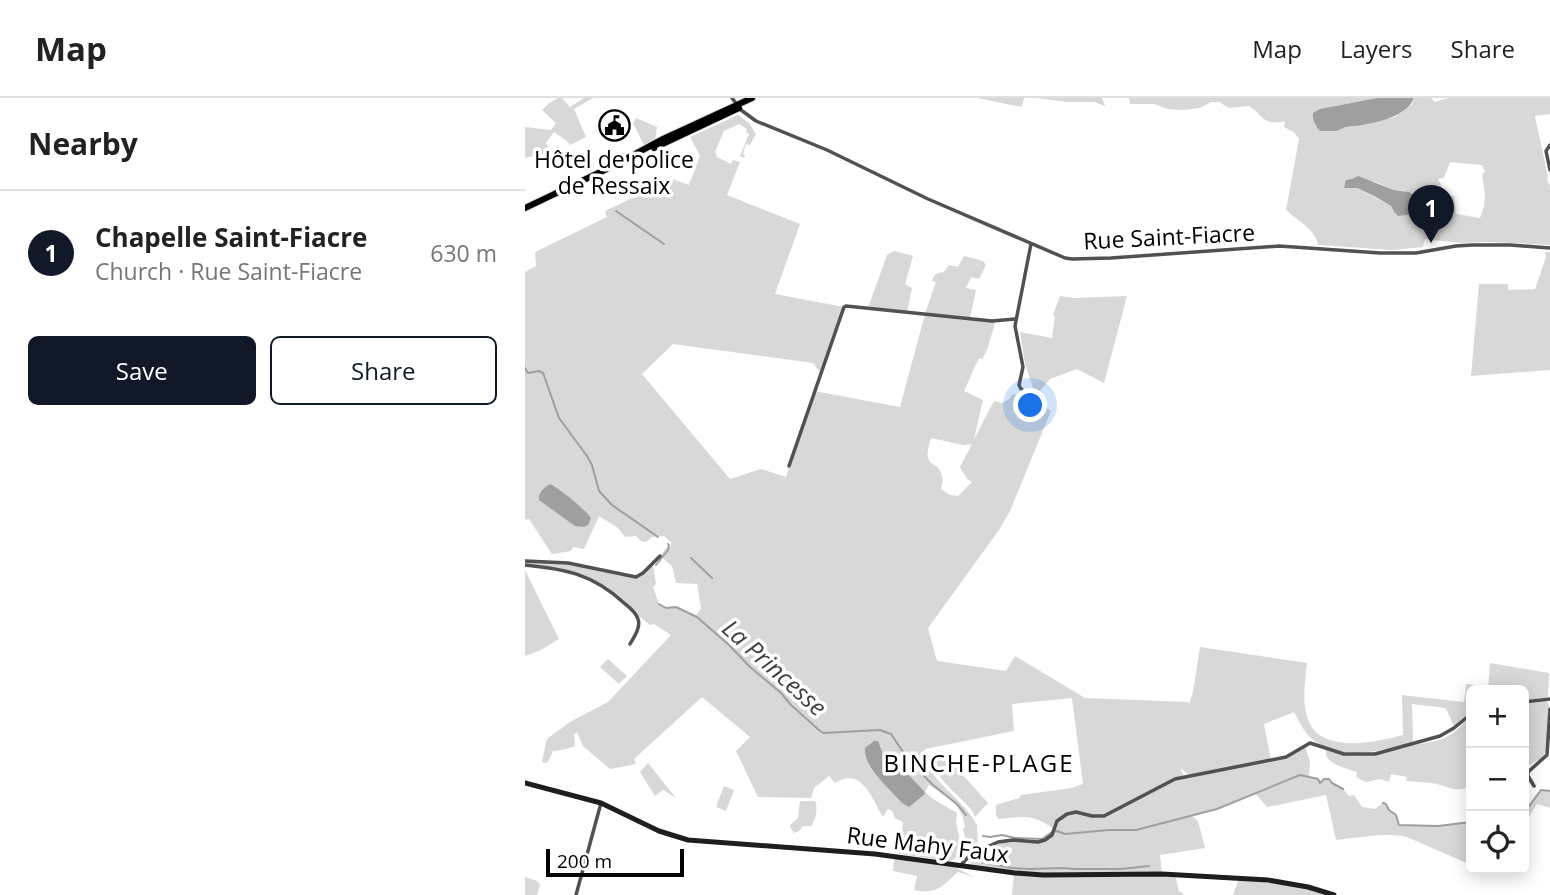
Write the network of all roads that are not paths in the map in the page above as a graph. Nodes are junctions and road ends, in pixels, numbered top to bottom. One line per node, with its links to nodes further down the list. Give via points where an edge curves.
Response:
1 (752, 98): 3 (main road)
2 (759, 98): 3 (main road)
3 (736, 103): 6 (main road); 7 (street, Rue Saint-Fiacre, via 756,121)
4 (1550, 145): 5 (street, via 1546,151)
5 (1550, 170)
6 (525, 208)
7 (1031, 244): 8 (street, Rue Saint-Fiacre, via 1065,258 1086,259 1279,246 1380,253 1464,246); 9 (street)
8 (1550, 248)
9 (1015, 319): 10 (street, via 1023,367 1019,385); 11 (street, via 992,321 844,307)
10 (1036, 400)
11 (789, 466)
12 (660, 556): 13 (street, via 632,577 568,564)
13 (525, 563): 14 (street, via 579,574 618,597 638,618)
14 (630, 644)
15 (1550, 699): 16 (street)
16 (1529, 701)
17 (1550, 709): 20 (street, via 1547,755 1528,772)
18 (1466, 718): 22 (street, via 1440,736 1375,754 1344,754 1310,743 1286,757 1178,778 1109,814 1067,814 1057,821 1048,839 998,842 968,856)
19 (525, 783): 21 (street, Rue Mahy Faux)
20 (1534, 786)
21 (601, 803): 22 (street, Rue Mahy Faux, via 688,840 875,853); 23 (street)
22 (960, 866): 24 (street, Rue Mahy Faux, via 1035,874 1268,880)
23 (576, 895)
24 (1334, 895)

